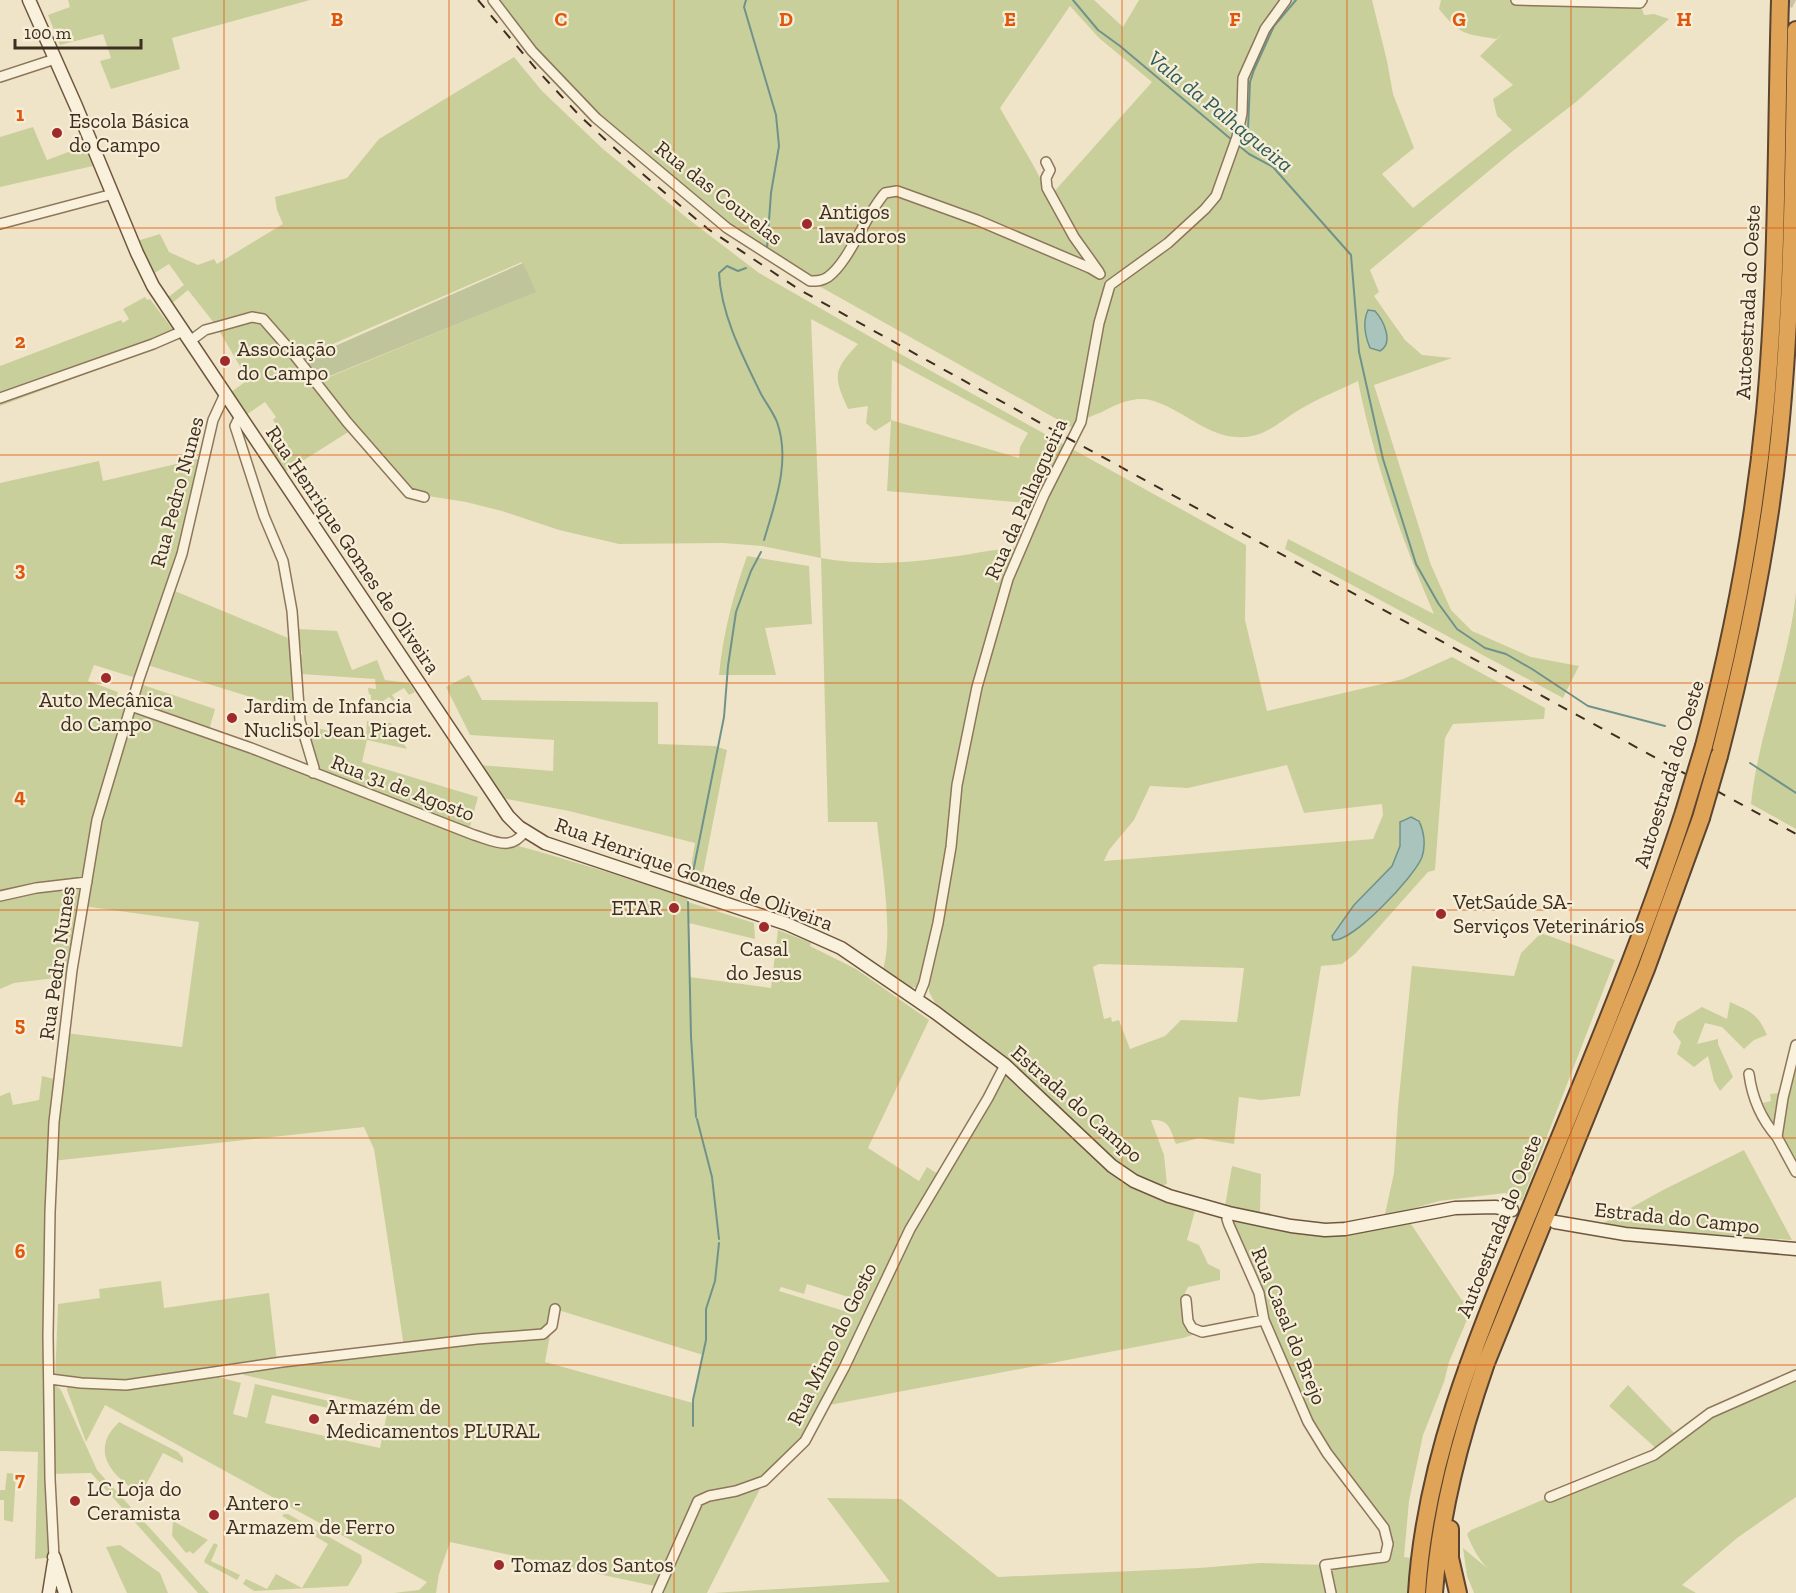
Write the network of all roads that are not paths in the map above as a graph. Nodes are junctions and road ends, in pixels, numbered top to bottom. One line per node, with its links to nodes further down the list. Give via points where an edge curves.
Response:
1 (29, 0): 8 (street)
2 (493, 0): 13 (street, Rua das Courelas, via 532,51 596,117 727,228 810,281 830,276 874,206 885,193 897,191 977,219)
3 (1286, 0): 14 (street, via 1265,29 1243,78 1242,113 1216,196 1168,243)
4 (1516, 0): 5 (street)
5 (1642, 0)
6 (1780, 0): 48 (highway, Autoestrada do Oeste, bridge, via 1772,306 1764,422 1744,570 1726,657 1669,861 1462,1382 1430,1493)
7 (1796, 30): 41 (highway, Autoestrada do Oeste, bridge, via 1788,314 1779,440 1752,618 1701,818 1646,969 1486,1363)
8 (55, 59): 9 (street); 11 (street, Rua Henrique Gomes de Oliveira)
9 (0, 77)
10 (1046, 162): 13 (street, via 1050,170 1047,188)
11 (113, 194): 12 (street); 15 (street, Rua Henrique Gomes de Oliveira, via 149,278)
12 (0, 224)
13 (1100, 274): 14 (street)
14 (1110, 285): 25 (street, Rua da Palhagueira, via 1081,422 1008,579 977,687 957,785 938,923)
15 (186, 336): 16 (street, Rua Henrique Gomes de Oliveira); 17 (street); 19 (street, via 252,317 262,319 409,493)
16 (225, 394): 18 (street, Rua Henrique Gomes de Oliveira); 20 (street, Rua Pedro Nunes, via 213,420 182,554)
17 (0, 398)
18 (240, 416): 21 (street, via 235,426 284,565 292,611 300,721); 22 (street, Rua Henrique Gomes de Oliveira, via 508,816)
19 (424, 497)
20 (131, 706): 21 (street, Rua 31 de Agosto); 23 (street, Rua Pedro Nunes, via 97,820)
21 (314, 773): 22 (street, Rua 31 de Agosto, via 505,844 514,843)
22 (525, 831): 25 (street, Rua Henrique Gomes de Oliveira, via 560,848 806,931 841,948)
23 (87, 882): 24 (street); 40 (street, Rua Pedro Nunes, via 54,1122)
24 (0, 897)
25 (917, 1000): 26 (street, Rua Henrique Gomes de Oliveira)
26 (972, 1040): 28 (street, Estrada do Campo)
27 (1796, 1045): 30 (street)
28 (1005, 1065): 33 (street, Estrada do Campo, via 1100,1157 1124,1174 1169,1196); 46 (street, Rua Mimo do Gosto, via 910,1229 844,1368 804,1441 764,1480 698,1501)
29 (1749, 1074): 30 (street, via 1758,1106)
30 (1777, 1137): 31 (street)
31 (1796, 1172)
32 (1512, 1210): 33 (street, Estrada do Campo, via 1445,1209 1335,1230 1291,1226)
33 (1229, 1213): 38 (street, Rua Casal do Brejo, via 1227,1219 1260,1297)
34 (1554, 1222): 35 (street, Estrada do Campo, via 1625,1234)
35 (1796, 1249)
36 (1186, 1300): 38 (street, via 1188,1321 1192,1328 1202,1332)
37 (555, 1309): 40 (street, via 552,1326 543,1334 282,1362 126,1385)
38 (1264, 1320): 47 (street, Rua Casal do Brejo, via 1308,1422 1384,1528 1388,1544 1386,1557 1326,1565)
39 (1796, 1375): 42 (street, via 1710,1413 1654,1455)
40 (50, 1379): 43 (street, Rua Pedro Nunes)
41 (1463, 1431): 49 (highway, Autoestrada do Oeste, via 1444,1511); 50 (highway, via 1464,1454 1449,1546)
42 (1550, 1497)
43 (54, 1557): 44 (street); 45 (street)
44 (49, 1593)
45 (65, 1593)
46 (657, 1593)
47 (1331, 1593)
48 (1417, 1593)
49 (1434, 1593)
50 (1458, 1593)

